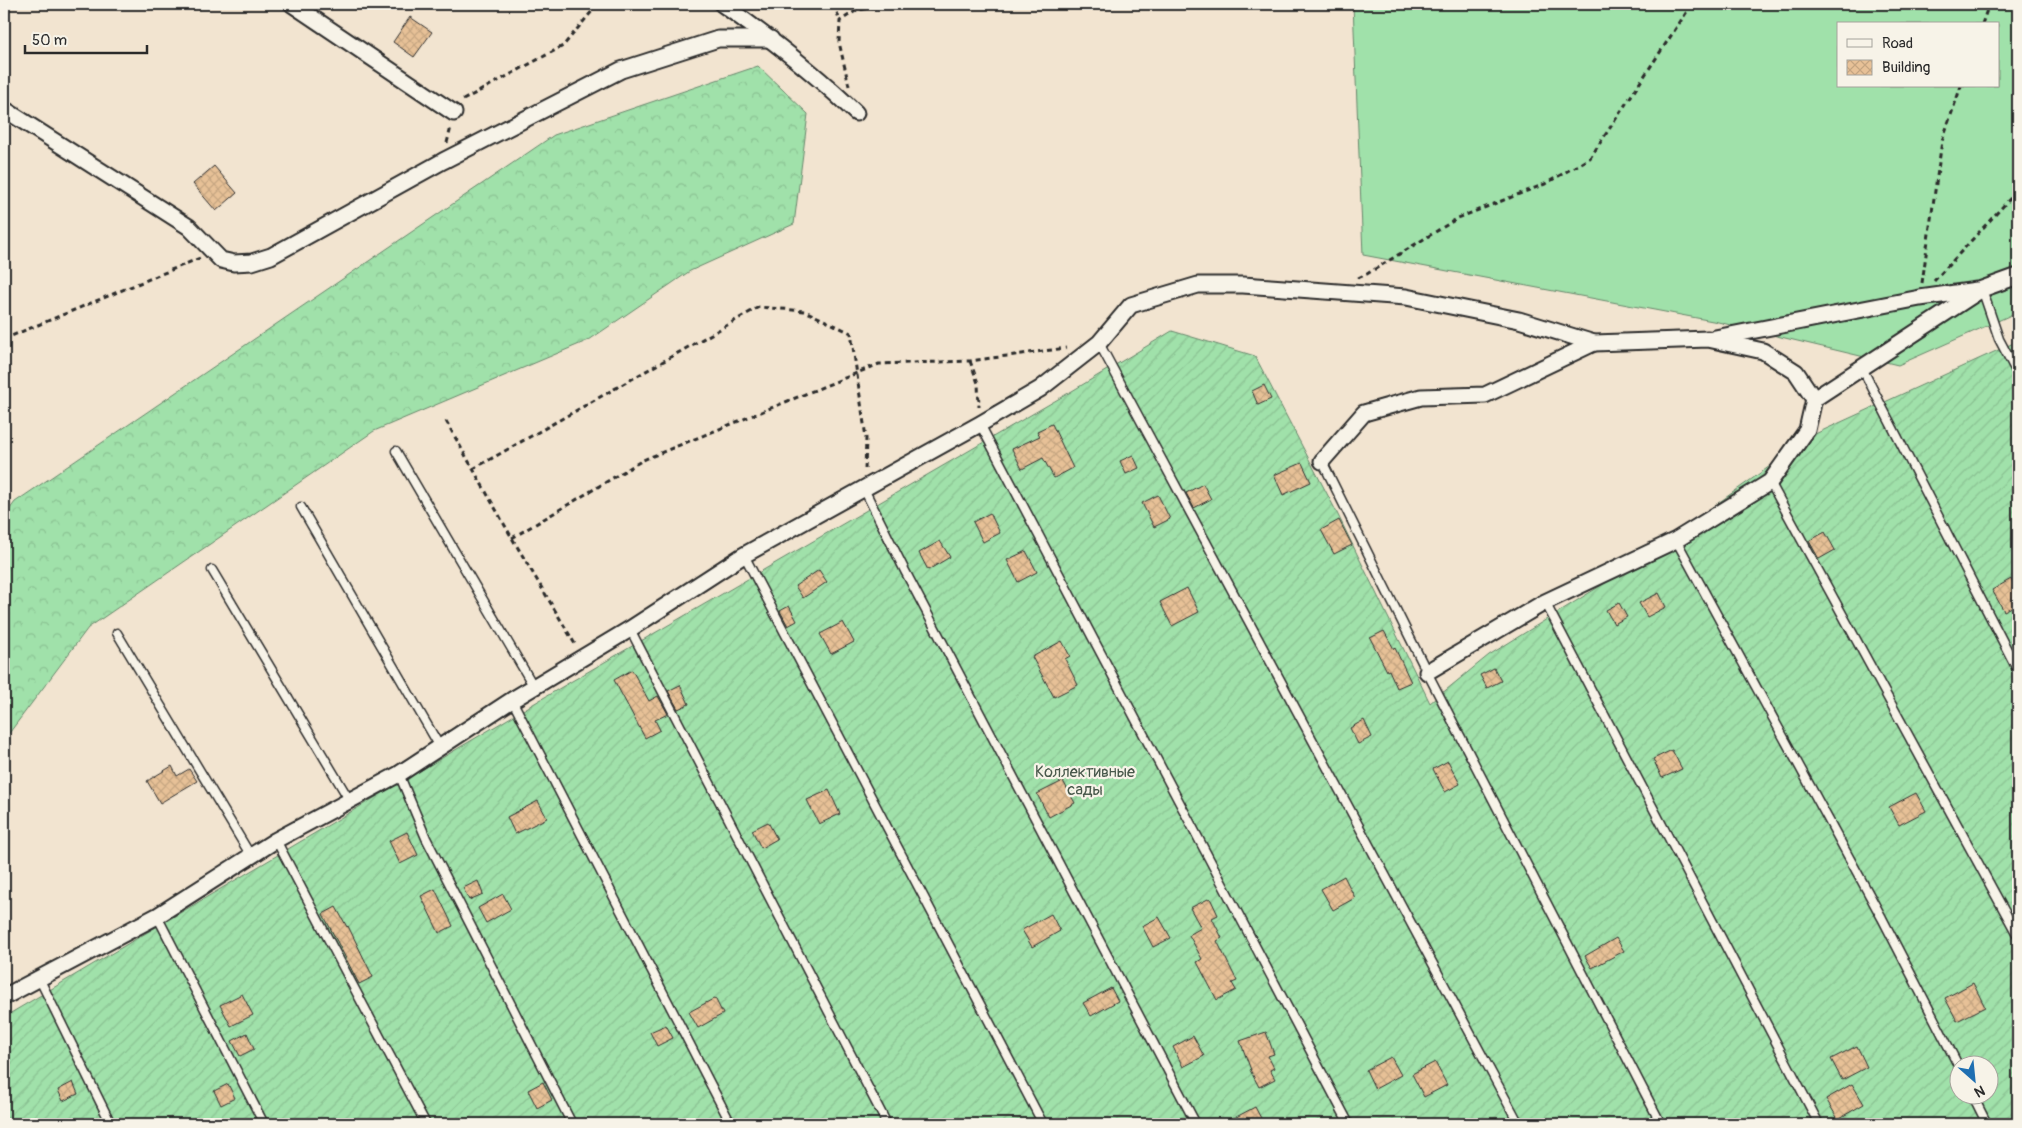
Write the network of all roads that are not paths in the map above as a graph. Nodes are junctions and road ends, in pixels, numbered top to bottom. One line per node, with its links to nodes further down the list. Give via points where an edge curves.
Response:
1 (292, 4): 5 (street)
2 (722, 4): 3 (street)
3 (771, 39): 4 (street, via 718,39 621,70 443,161 271,256 252,262 221,260 189,228); 6 (street, via 821,79)
4 (4, 109)
5 (454, 113)
6 (856, 113)
7 (2018, 276): 8 (street)
8 (1982, 289): 9 (street); 12 (street); 13 (lane, via 1999,339)
9 (1708, 339): 11 (street); 14 (street, via 1763,351 1796,372)
10 (1099, 343): 11 (street, via 1131,305 1198,285 1243,285 1406,297 1519,320); 15 (street, via 1040,389); 51 (lane)
11 (1594, 343): 17 (street, via 1485,395 1421,397 1364,413)
12 (1862, 368): 14 (street); 27 (lane)
13 (2018, 375)
14 (1814, 399): 18 (street, via 1807,430)
15 (980, 424): 19 (street); 50 (lane)
16 (396, 451): 29 (lane)
17 (1322, 461): 28 (lane)
18 (1770, 482): 21 (street); 37 (lane)
19 (864, 489): 22 (street); 49 (lane)
20 (301, 507): 31 (lane)
21 (1676, 540): 24 (street); 40 (lane, via 1882,918)
22 (744, 555): 25 (street); 48 (lane)
23 (212, 570): 33 (lane)
24 (1545, 602): 28 (street); 53 (lane)
25 (630, 629): 29 (street); 47 (lane)
26 (117, 633): 35 (lane)
27 (2018, 671)
28 (1427, 672): 52 (lane)
29 (534, 687): 30 (street)
30 (512, 700): 31 (street); 46 (lane)
31 (440, 747): 32 (street)
32 (399, 774): 33 (street); 45 (lane, via 426,838)
33 (350, 801): 34 (street)
34 (276, 840): 35 (street); 44 (lane)
35 (251, 856): 36 (street)
36 (157, 916): 38 (street); 43 (lane)
37 (2018, 936)
38 (39, 978): 39 (street); 42 (lane)
39 (4, 997)
40 (1953, 1056)
41 (1978, 1106): 54 (lane)
42 (111, 1124)
43 (264, 1124)
44 (426, 1124)
45 (572, 1124)
46 (731, 1124)
47 (887, 1124)
48 (1043, 1124)
49 (1196, 1124)
50 (1348, 1124)
51 (1519, 1124)
52 (1661, 1124)
53 (1819, 1124)
54 (1988, 1124)

